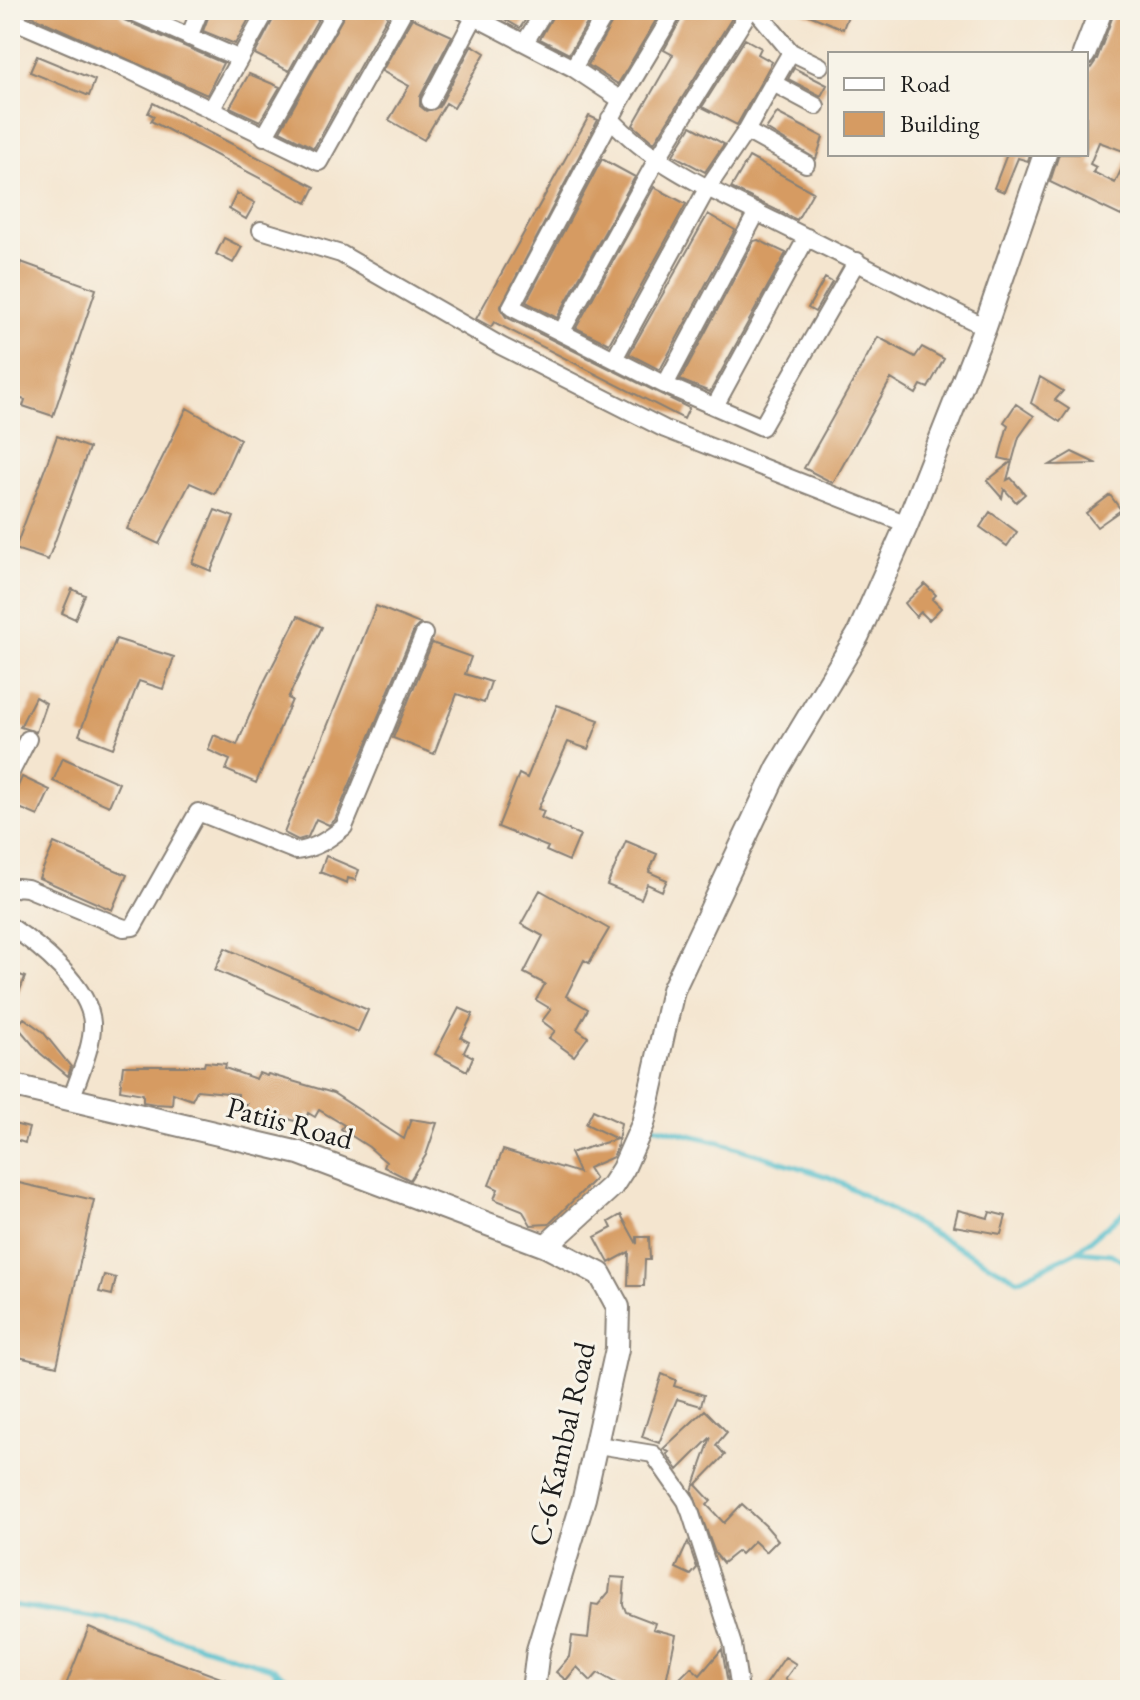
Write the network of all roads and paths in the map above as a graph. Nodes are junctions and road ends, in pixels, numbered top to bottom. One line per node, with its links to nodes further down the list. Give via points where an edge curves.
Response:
1 (200, 10): 13 (street)
2 (267, 10): 17 (street)
3 (336, 10): 27 (street)
4 (404, 10): 27 (street, via 319,162)
5 (545, 10): 14 (street)
6 (608, 10): 19 (street)
7 (675, 10): 21 (street)
8 (753, 10): 15 (street); 29 (street)
9 (1101, 10): 16 (street)
10 (134, 11): 13 (street)
11 (471, 12): 14 (street); 22 (street)
12 (10, 20): 24 (street)
13 (189, 37): 17 (street)
14 (525, 42): 19 (street)
15 (791, 52): 18 (street); 20 (street)
16 (1085, 52)
17 (238, 58): 24 (street)
18 (820, 66)
19 (573, 68): 21 (street)
20 (773, 83): 23 (street); 26 (street)
21 (621, 100): 25 (street)
22 (430, 101)
23 (816, 106)
24 (211, 110): 27 (street)
25 (610, 118): 29 (street); 37 (street, via 511,307)
26 (746, 131): 30 (street); 31 (street)
27 (264, 137)
28 (1044, 156): 36 (street)
29 (657, 159): 31 (street); 37 (street)
30 (806, 164)
31 (708, 187): 32 (street); 38 (street)
32 (757, 212): 34 (street); 39 (street)
33 (261, 230): 41 (street, via 341,254 501,346 665,429)
34 (807, 237): 35 (street); 40 (street)
35 (857, 261): 36 (street); 40 (street, via 762,427)
36 (985, 327): 41 (street)
37 (562, 331): 38 (street)
38 (615, 357): 39 (street)
39 (665, 385): 40 (street)
40 (715, 406)
41 (907, 524): 49 (street, via 858,635 778,768 673,990 643,1124 623,1169 612,1186)
42 (424, 634): 45 (street, via 344,827 330,839 296,851 198,812 133,927 124,928 27,888)
43 (28, 739): 44 (street)
44 (10, 774)
45 (10, 891)
46 (10, 926): 48 (street, via 43,949 88,1008 92,1032)
47 (10, 1085): 48 (street, Patiis Road)
48 (71, 1100): 49 (street, Patiis Road, via 299,1153)
49 (546, 1246): 50 (street, C-6 Kambal Road, via 600,1274 618,1307 617,1349)
50 (598, 1445): 51 (street, C-6 Kambal Road, via 538,1650); 52 (street, via 653,1454 686,1501 733,1645)
51 (533, 1690)
52 (740, 1690)

